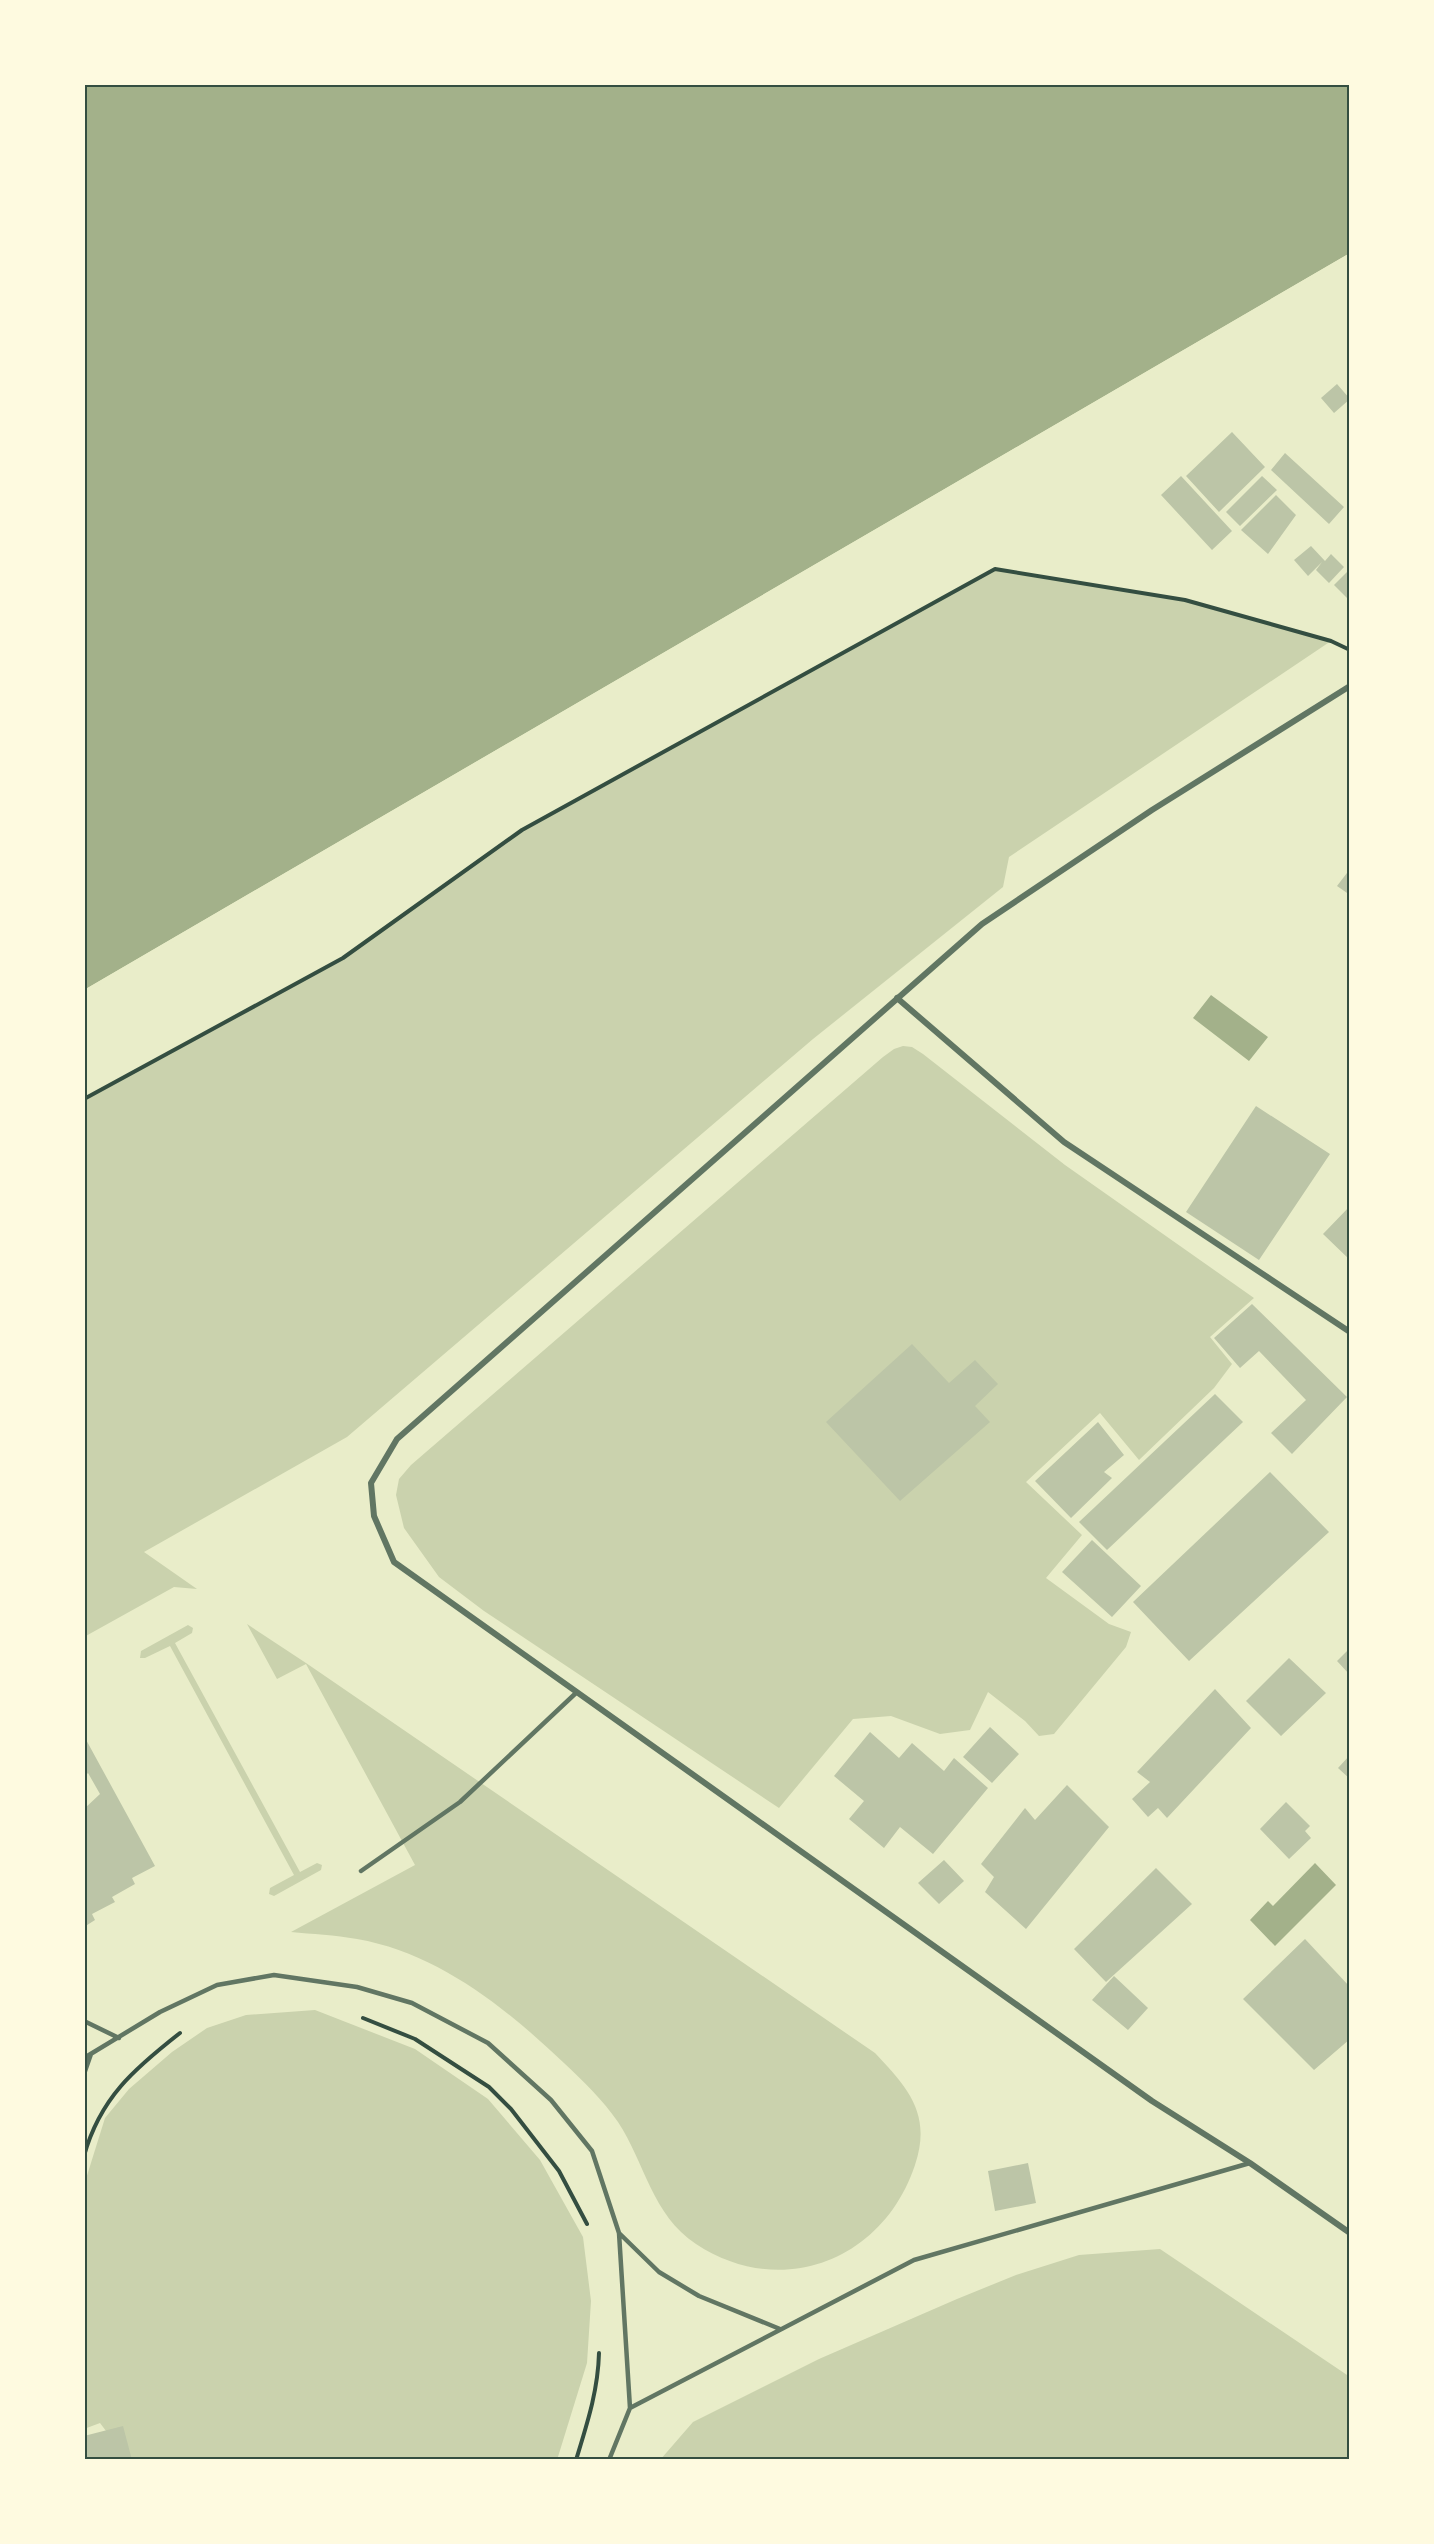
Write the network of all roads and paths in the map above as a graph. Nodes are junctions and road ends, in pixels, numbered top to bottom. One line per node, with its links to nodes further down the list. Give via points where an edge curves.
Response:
1 (1350, 650): 4 (path, via 1331,641 1185,600 995,569 522,830 343,958)
2 (1350, 686): 3 (street, via 1152,810 982,924)
3 (897, 998): 5 (street, via 1064,1142); 6 (street, via 397,1439 372,1483 374,1516 394,1562)
4 (84, 1099)
5 (1350, 1332)
6 (577, 1692): 7 (lane, via 460,1802); 16 (street, via 1152,2101)
7 (361, 1871)
8 (362, 2017): 19 (path, via 414,2039 489,2087 559,2171)
9 (84, 2021): 11 (lane)
10 (184, 2030): 15 (path, via 139,2065 111,2097 91,2132)
11 (118, 2038): 12 (lane); 17 (lane, via 217,1985 274,1976 357,1988 412,2003 488,2043 551,2100 592,2151)
12 (91, 2054): 13 (lane); 14 (lane)
13 (84, 2058)
14 (84, 2074)
15 (84, 2156)
16 (1250, 2163): 18 (street); 20 (lane, via 914,2260)
17 (619, 2233): 20 (lane, via 659,2272 699,2296); 22 (lane)
18 (1350, 2233)
19 (590, 2234)
20 (780, 2328): 22 (lane)
21 (599, 2344): 23 (path, via 593,2405)
22 (630, 2408): 24 (lane)
23 (576, 2460)
24 (609, 2460)

